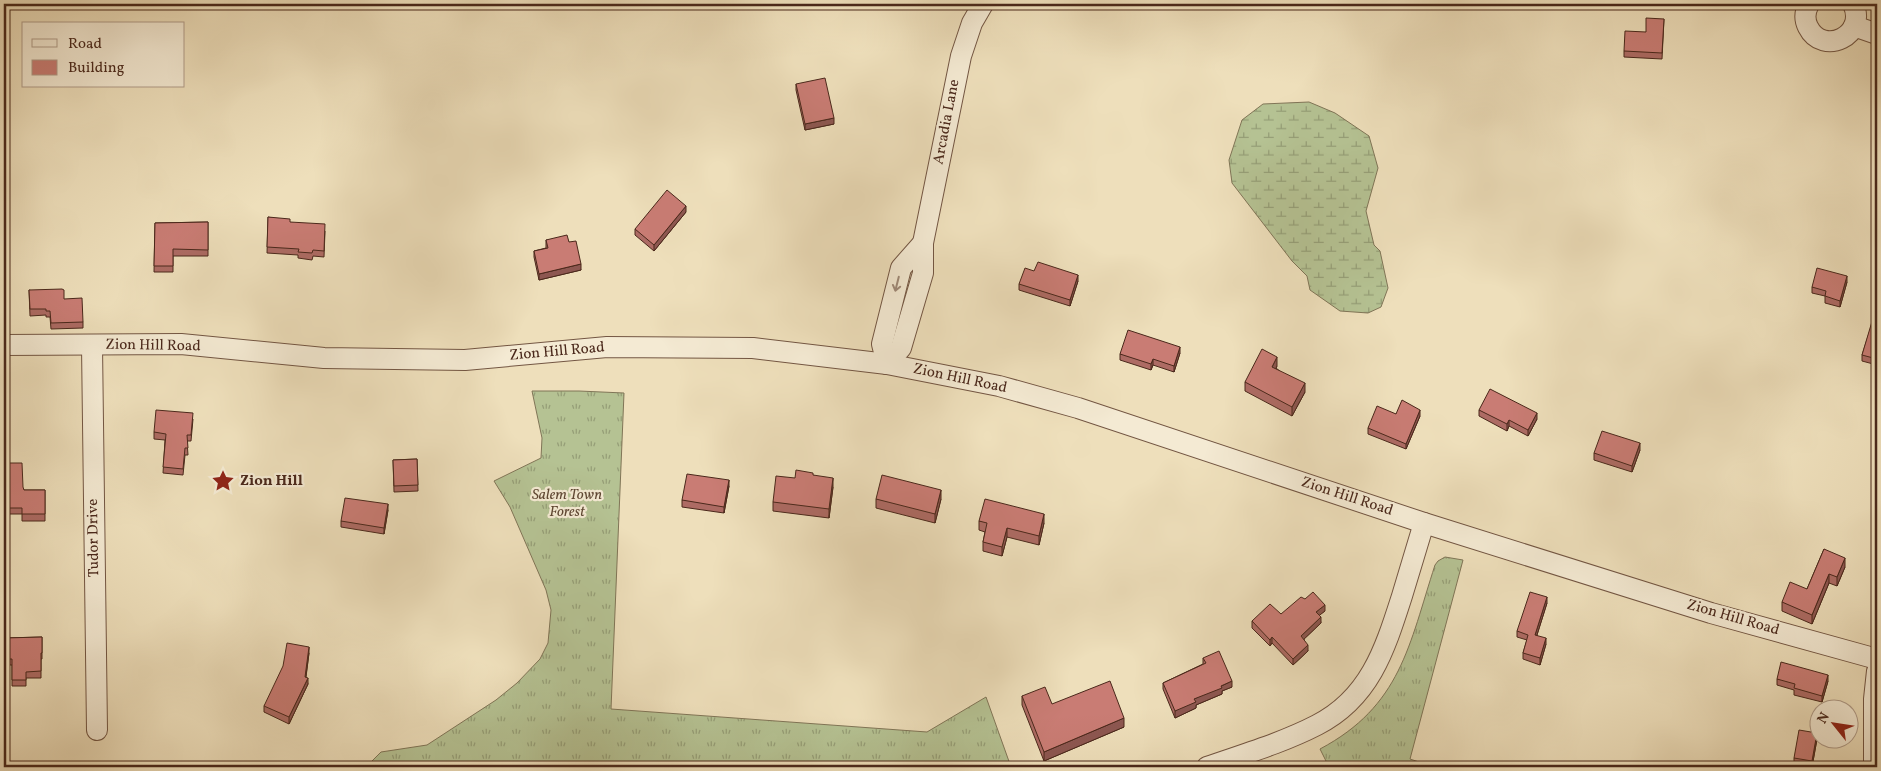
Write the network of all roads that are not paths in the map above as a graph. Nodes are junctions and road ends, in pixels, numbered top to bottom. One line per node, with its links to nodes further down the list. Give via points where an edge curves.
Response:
1 (983, 4): 8 (street, Arcadia Lane, via 961,56 923,243 923,273 901,348)
2 (1809, 4): 4 (street, via 1807,24 1817,38 1834,41)
3 (1852, 4): 4 (street, via 1856,17)
4 (1854, 26): 5 (street)
5 (1877, 34)
6 (4, 345): 7 (street, Zion Hill Road)
7 (92, 346): 8 (street, Zion Hill Road, via 181,344 324,358 465,360 607,347 753,348); 12 (street, Tudor Drive)
8 (887, 364): 9 (street, Zion Hill Road, via 999,386 1078,408)
9 (1424, 523): 10 (street, Zion Hill Road, via 1711,613); 13 (street, via 1391,630 1376,667 1354,698 1318,724 1285,740)
10 (1877, 659)
11 (1877, 672): 14 (street)
12 (97, 730)
13 (1207, 767)
14 (1874, 767)

